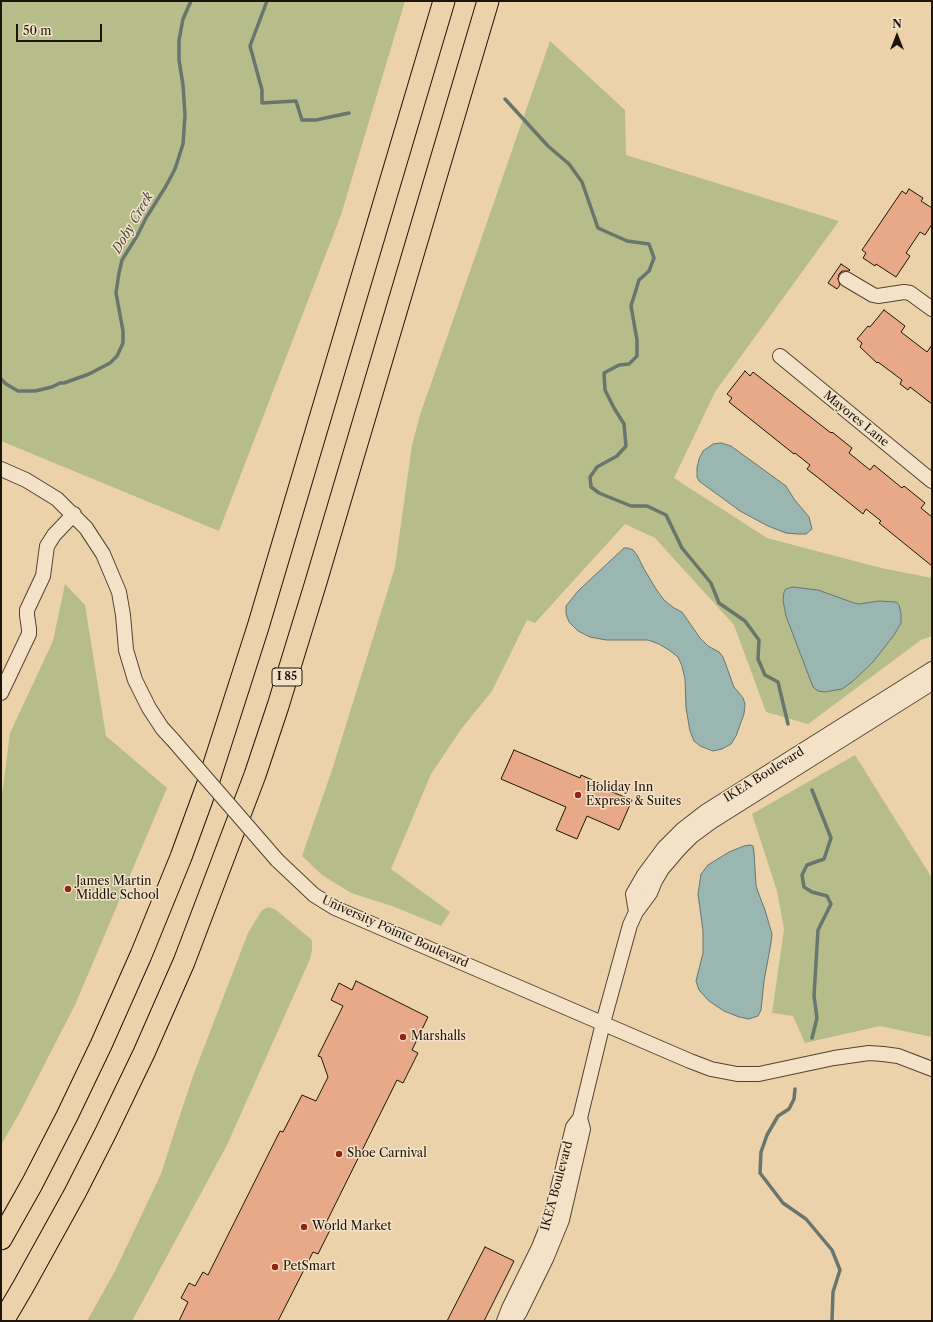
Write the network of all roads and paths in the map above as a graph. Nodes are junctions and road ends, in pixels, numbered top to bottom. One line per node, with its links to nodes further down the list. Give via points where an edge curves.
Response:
1 (444, 1): 16 (highway, via 260,619 208,783 181,857 101,1046 32,1184)
2 (488, 1): 17 (highway, I 85, via 316,582 255,775 187,955 144,1052 75,1193)
3 (846, 279): 4 (street, via 873,295 910,293)
4 (932, 309)
5 (780, 356): 7 (street, Mayores Lane)
6 (1, 470): 8 (street, University Pointe Boulevard, via 46,491)
7 (932, 481)
8 (74, 514): 12 (street, via 47,546 43,576 27,610 29,634); 13 (street, University Pointe Boulevard, bridge, via 110,567 120,598 126,650 135,680 149,708 162,728 277,860 314,895 335,908)
9 (932, 669): 11 (street, IKEA Boulevard)
10 (932, 683): 11 (street, IKEA Boulevard)
11 (915, 686): 13 (street, IKEA Boulevard, via 701,829 680,848 662,869 630,925)
12 (1, 693)
13 (603, 1024): 14 (street, University Pointe Boulevard, via 690,1061 737,1074 759,1074 869,1053 898,1056); 15 (street, IKEA Boulevard)
14 (931, 1069)
15 (580, 1118): 18 (street, IKEA Boulevard, via 573,1127 546,1231); 19 (street, IKEA Boulevard, via 583,1129 562,1220 546,1259)
16 (1, 1239)
17 (3, 1321)
18 (504, 1321)
19 (514, 1321)

